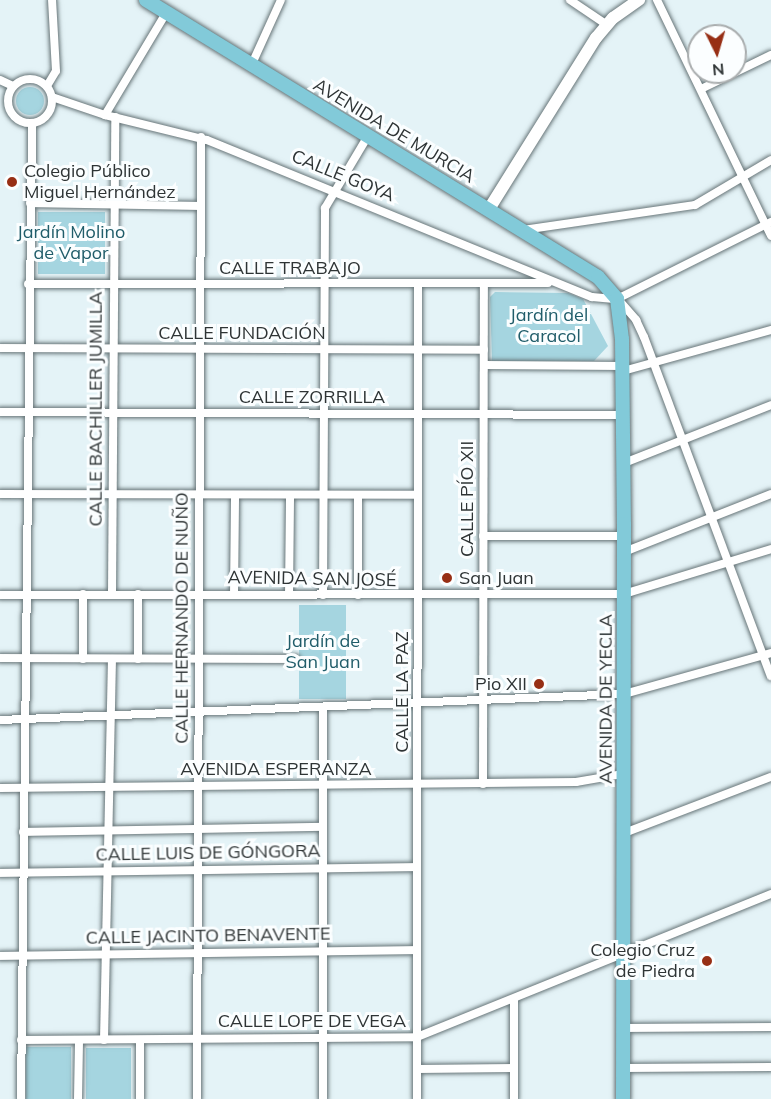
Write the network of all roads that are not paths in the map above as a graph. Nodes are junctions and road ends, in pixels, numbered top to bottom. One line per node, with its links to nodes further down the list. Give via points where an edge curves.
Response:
1 (52, 0): 13 (street, via 56,71)
2 (146, 0): 7 (main road, AVENIDA DE MURCIA)
3 (281, 0): 10 (street)
4 (570, 0): 8 (street)
5 (639, 0): 8 (main road)
6 (657, 0): 14 (street)
7 (166, 13): 10 (main road, AVENIDA DE MURCIA); 18 (street)
8 (607, 25): 28 (main road)
9 (771, 55): 14 (street)
10 (251, 66): 20 (main road, AVENIDA DE MURCIA)
11 (0, 80): 12 (street)
12 (13, 86): 13 (street, via 29,78); 16 (street, via 9,96)
13 (47, 86): 15 (street)
14 (701, 89): 23 (street)
15 (52, 97): 18 (street, CALLE GOYA); 19 (street, via 48,114)
16 (11, 111): 17 (street); 19 (street, via 19,120)
17 (0, 112)
18 (110, 116): 21 (street, CALLE GOYA); 26 (street, CALLE BACHILLER JUMILLA)
19 (32, 123): 25 (street)
20 (368, 136): 24 (street); 28 (main road, AVENIDA DE MURCIA)
21 (201, 138): 24 (street, CALLE GOYA); 27 (street, CALLE HERNANDO DE NUÑO)
22 (771, 160): 23 (street)
23 (742, 176): 29 (street); 30 (street, via 695,205)
24 (336, 190): 32 (street, CALLE GOYA); 36 (street, via 325,208)
25 (30, 203): 26 (street); 33 (street)
26 (113, 204): 27 (street); 34 (street, CALLE BACHILLER JUMILLA)
27 (198, 206): 35 (street, CALLE HERNANDO DE NUÑO)
28 (489, 209): 30 (main road, AVENIDA DE MURCIA)
29 (768, 223): 31 (street); 39 (street)
30 (523, 230): 39 (main road, AVENIDA DE MURCIA, via 598,277)
31 (771, 236)
32 (552, 283): 38 (street, CALLE TRABAJO); 39 (street, CALLE GOYA, via 592,297)
33 (28, 284): 34 (street, CALLE TRABAJO); 42 (street)
34 (113, 284): 35 (street, CALLE TRABAJO); 43 (street, CALLE BACHILLER JUMILLA)
35 (199, 284): 36 (street, CALLE TRABAJO); 44 (street, CALLE HERNANDO DE NUÑO)
36 (324, 285): 37 (street, CALLE TRABAJO); 45 (street)
37 (418, 285): 38 (street, CALLE TRABAJO); 46 (street, CALLE LA PAZ)
38 (484, 286): 47 (street, CALLE PÍO XII)
39 (617, 299): 48 (street, via 636,320); 50 (main road, AVENIDA DE YECLA)
40 (771, 330): 48 (street)
41 (0, 348): 42 (street, CALLE FUNDACIÓN)
42 (27, 348): 43 (street, CALLE FUNDACIÓN); 53 (street)
43 (113, 349): 44 (street, CALLE FUNDACIÓN); 54 (street, CALLE BACHILLER JUMILLA)
44 (200, 349): 45 (street, CALLE FUNDACIÓN); 55 (street, CALLE HERNANDO DE NUÑO)
45 (324, 350): 46 (street, CALLE FUNDACIÓN); 56 (street)
46 (417, 350): 47 (street, CALLE FUNDACIÓN); 57 (street, CALLE LA PAZ)
47 (484, 350): 49 (street, CALLE PÍO XII)
48 (654, 364): 50 (street); 60 (street)
49 (484, 365): 50 (street); 58 (street, CALLE PÍO XII)
50 (623, 369): 59 (main road, AVENIDA DE YECLA)
51 (771, 405): 60 (street)
52 (0, 412): 53 (street, CALLE ZORRILLA)
53 (27, 413): 54 (street, CALLE ZORRILLA); 63 (street)
54 (112, 413): 55 (street, CALLE ZORRILLA); 64 (street, CALLE BACHILLER JUMILLA)
55 (199, 413): 56 (street, CALLE ZORRILLA); 65 (street, CALLE HERNANDO DE NUÑO)
56 (324, 414): 57 (street, CALLE ZORRILLA); 69 (street)
57 (417, 414): 58 (street, CALLE ZORRILLA); 71 (street, CALLE LA PAZ)
58 (484, 414): 59 (street, CALLE ZORRILLA); 73 (street, CALLE PÍO XII)
59 (623, 415): 61 (main road, AVENIDA DE YECLA)
60 (683, 441): 61 (street); 72 (street)
61 (624, 463): 74 (main road, AVENIDA DE YECLA)
62 (0, 494): 63 (street)
63 (27, 494): 64 (street); 83 (street)
64 (112, 494): 65 (street); 79 (street, CALLE BACHILLER JUMILLA)
65 (200, 494): 67 (street); 84 (street, CALLE HERNANDO DE NUÑO)
66 (771, 494): 72 (street)
67 (234, 495): 68 (street); 85 (street)
68 (290, 495): 69 (street); 86 (street)
69 (325, 495): 70 (street); 87 (street)
70 (358, 495): 71 (street); 88 (street)
71 (417, 495): 89 (street, CALLE LA PAZ)
72 (712, 518): 76 (street); 77 (street)
73 (483, 536): 74 (street); 90 (street, CALLE PÍO XII)
74 (624, 536): 76 (main road, AVENIDA DE YECLA)
75 (771, 549): 77 (street, AVENIDA SAN JOSÉ)
76 (624, 552): 81 (main road, AVENIDA DE YECLA)
77 (729, 561): 81 (street, AVENIDA SAN JOSÉ); 91 (street)
78 (83, 594): 79 (street, AVENIDA SAN JOSÉ); 83 (street, AVENIDA SAN JOSÉ); 94 (street)
79 (112, 594): 80 (street, AVENIDA SAN JOSÉ)
80 (138, 594): 84 (street, AVENIDA SAN JOSÉ); 96 (street)
81 (624, 594): 90 (street, AVENIDA SAN JOSÉ); 100 (main road, AVENIDA DE YECLA)
82 (0, 595): 83 (street, AVENIDA SAN JOSÉ)
83 (25, 595): 93 (street)
84 (200, 595): 85 (street, AVENIDA SAN JOSÉ); 97 (street, CALLE HERNANDO DE NUÑO)
85 (234, 595): 86 (street, AVENIDA SAN JOSÉ)
86 (289, 595): 87 (street, AVENIDA SAN JOSÉ)
87 (324, 595): 88 (street, AVENIDA SAN JOSÉ)
88 (358, 595): 89 (street, AVENIDA SAN JOSÉ)
89 (418, 597): 90 (street, AVENIDA SAN JOSÉ); 102 (street, CALLE LA PAZ)
90 (483, 597): 101 (street, CALLE PÍO XII)
91 (767, 654): 99 (street); 100 (street)
92 (0, 658): 93 (street)
93 (24, 658): 94 (street); 106 (street)
94 (83, 658): 95 (street)
95 (112, 659): 96 (street); 105 (street)
96 (138, 659): 97 (street)
97 (198, 659): 98 (street); 104 (street, CALLE HERNANDO DE NUÑO)
98 (296, 659)
99 (771, 676)
100 (624, 694): 101 (street); 108 (main road, AVENIDA DE YECLA)
101 (483, 698): 102 (street); 111 (street, CALLE PÍO XII)
102 (418, 703): 103 (street); 114 (street, CALLE LA PAZ)
103 (323, 707): 104 (street); 113 (street)
104 (197, 711): 105 (street); 110 (street, CALLE HERNANDO DE NUÑO)
105 (111, 714): 106 (street); 112 (street)
106 (24, 718): 107 (street); 116 (street)
107 (0, 720)
108 (623, 774): 111 (street, AVENIDA ESPERANZA, via 576,782); 121 (main road, AVENIDA DE YECLA)
109 (771, 777): 121 (street)
110 (198, 784): 112 (street, AVENIDA ESPERANZA); 113 (street, AVENIDA ESPERANZA); 118 (street, CALLE HERNANDO DE NUÑO)
111 (483, 784): 114 (street, AVENIDA ESPERANZA)
112 (109, 786): 116 (street, AVENIDA ESPERANZA); 120 (street)
113 (323, 786): 114 (street, AVENIDA ESPERANZA); 117 (street)
114 (418, 786): 122 (street, CALLE LA PAZ)
115 (0, 788): 116 (street, AVENIDA ESPERANZA)
116 (23, 788): 119 (street)
117 (322, 827): 118 (street); 124 (street)
118 (197, 828): 120 (street); 123 (street, CALLE HERNANDO DE NUÑO)
119 (23, 832): 120 (street); 127 (street)
120 (109, 832): 125 (street)
121 (624, 833): 132 (main road, AVENIDA DE YECLA)
122 (417, 867): 124 (street, CALLE LUIS DE GÓNGORA); 131 (street, CALLE LA PAZ)
123 (197, 868): 124 (street, CALLE LUIS DE GÓNGORA); 125 (street, CALLE LUIS DE GÓNGORA); 129 (street, CALLE HERNANDO DE NUÑO)
124 (322, 868): 130 (street)
125 (108, 872): 127 (street, CALLE LUIS DE GÓNGORA); 135 (street)
126 (0, 873): 127 (street, CALLE LUIS DE GÓNGORA)
127 (22, 873): 134 (street)
128 (771, 894): 132 (street, CALLE LOPE DE VEGA)
129 (197, 950): 130 (street, CALLE JACINTO BENAVENTE); 135 (street, CALLE JACINTO BENAVENTE); 141 (street, CALLE HERNANDO DE NUÑO)
130 (321, 950): 131 (street, CALLE JACINTO BENAVENTE); 140 (street)
131 (417, 950): 139 (street, CALLE LA PAZ)
132 (624, 954): 136 (street, CALLE LOPE DE VEGA); 138 (main road, AVENIDA DE YECLA)
133 (0, 956): 134 (street, CALLE JACINTO BENAVENTE)
134 (22, 956): 135 (street, CALLE JACINTO BENAVENTE); 142 (street)
135 (106, 956): 144 (street)
136 (514, 999): 139 (street, CALLE LOPE DE VEGA); 147 (street)
137 (771, 1027): 138 (street)
138 (624, 1028): 148 (main road, AVENIDA DE YECLA)
139 (417, 1037): 140 (street, CALLE LOPE DE VEGA); 149 (street, CALLE LA PAZ)
140 (323, 1038): 141 (street, CALLE LOPE DE VEGA); 154 (street)
141 (197, 1039): 145 (street, CALLE LOPE DE VEGA); 153 (street, CALLE HERNANDO DE NUÑO)
142 (21, 1040): 143 (street, CALLE LOPE DE VEGA); 150 (street)
143 (79, 1040): 144 (street, CALLE LOPE DE VEGA); 151 (street)
144 (105, 1040): 145 (street, CALLE LOPE DE VEGA)
145 (140, 1040): 152 (street)
146 (771, 1067): 148 (street)
147 (514, 1068): 149 (street); 156 (street)
148 (623, 1068): 157 (main road, AVENIDA DE YECLA)
149 (417, 1069): 155 (street, CALLE LA PAZ)
150 (21, 1099)
151 (78, 1099)
152 (140, 1099)
153 (197, 1099)
154 (324, 1099)
155 (417, 1099)
156 (513, 1099)
157 (623, 1099)

